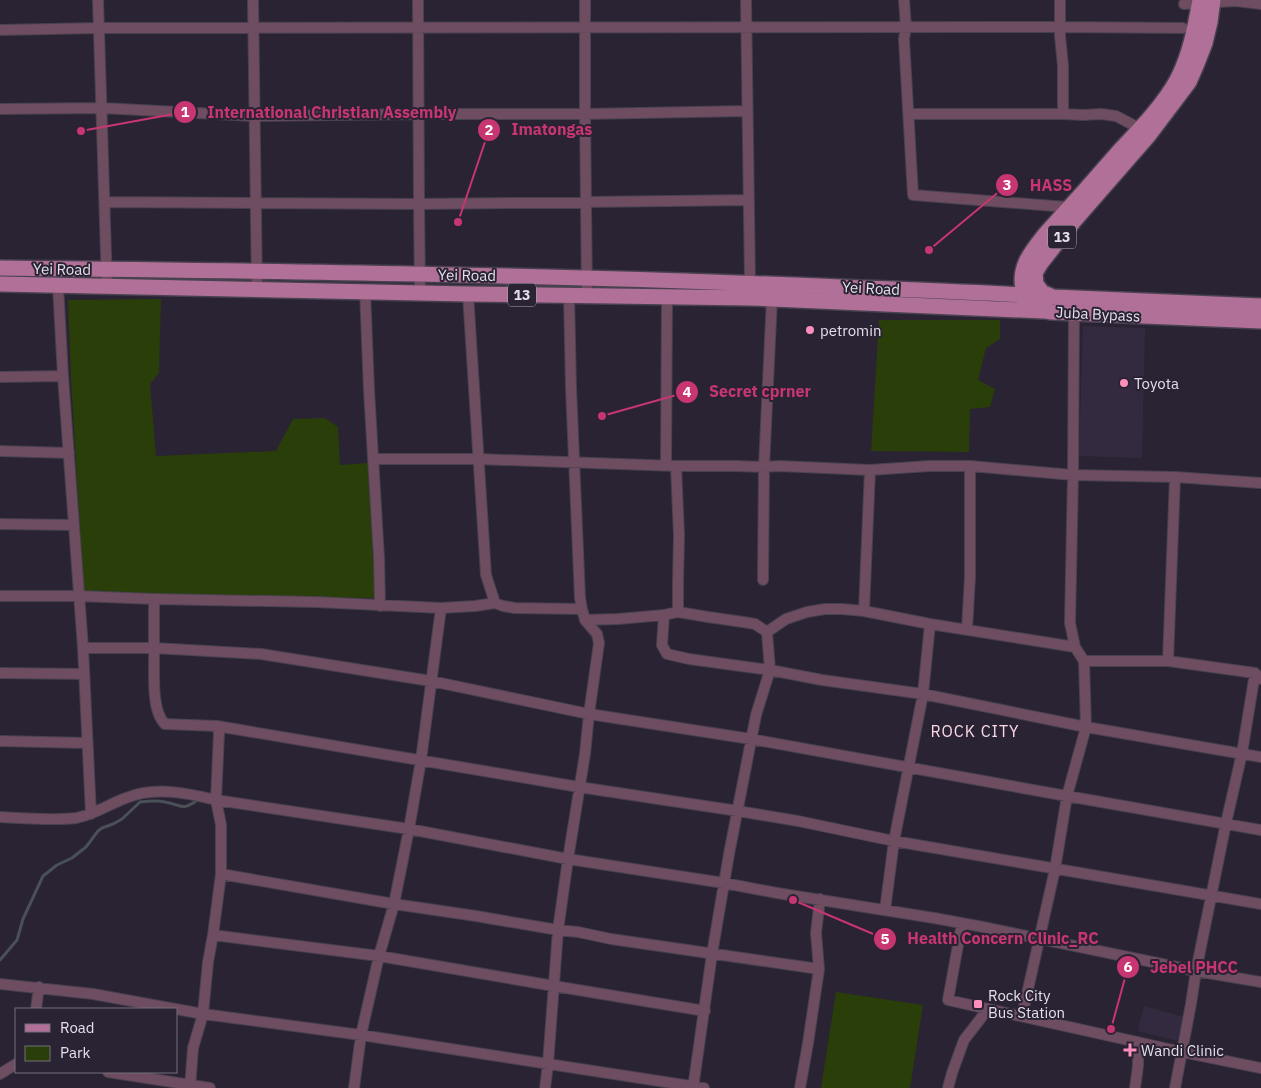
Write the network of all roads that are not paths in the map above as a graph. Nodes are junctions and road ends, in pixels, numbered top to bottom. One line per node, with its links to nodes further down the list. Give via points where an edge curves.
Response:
1 (98, 0): 15 (street)
2 (253, 0): 16 (street)
3 (418, 0): 17 (street)
4 (585, 0): 18 (street)
5 (746, 0): 12 (street)
6 (904, 0): 13 (street)
7 (1060, 0): 14 (street)
8 (1200, 0): 51 (main road, via 1193,36 1176,81 1160,105 1033,249 1022,275)
9 (1213, 0): 53 (main road, Juba Bypass / 13, via 1204,42 1188,82 1149,135 1074,221 1035,273 1036,284 1042,292)
10 (1184, 4): 11 (street, via 1236,1)
11 (1261, 4)
12 (746, 27): 13 (street); 18 (street); 23 (street)
13 (906, 27): 14 (street); 26 (street)
14 (1060, 27): 19 (street); 27 (street)
15 (99, 28): 16 (street); 20 (street); 21 (street)
16 (253, 28): 17 (street); 28 (street)
17 (418, 28): 18 (street); 24 (street)
18 (585, 28): 25 (street)
19 (1183, 28)
20 (0, 30)
21 (102, 108): 22 (street); 28 (street); 31 (street)
22 (0, 109)
23 (747, 112): 25 (street); 30 (street)
24 (418, 114): 25 (street); 28 (street); 34 (street)
25 (585, 114): 33 (street)
26 (908, 114): 27 (street); 35 (street, via 912,195)
27 (1063, 114): 29 (street, via 1116,116)
28 (254, 116): 32 (street)
29 (1137, 127)
30 (749, 200): 33 (street); 41 (street)
31 (105, 202): 32 (street); 37 (street)
32 (255, 202): 34 (street); 38 (street)
33 (585, 202): 34 (street); 40 (street)
34 (419, 204): 39 (street)
35 (1067, 207)
36 (0, 268): 37 (main road, Yei Road)
37 (107, 269): 38 (main road, Yei Road); 44 (street)
38 (256, 271): 39 (main road, Yei Road); 45 (street)
39 (420, 274): 40 (main road, Yei Road); 47 (street)
40 (586, 278): 41 (main road, Yei Road); 50 (street)
41 (750, 283): 51 (main road, Yei Road)
42 (0, 284): 43 (main road, Yei Road / 13)
43 (58, 286): 44 (main road, Yei Road / 13); 59 (street)
44 (107, 286): 45 (main road, Yei Road / 13)
45 (257, 289): 46 (main road, Yei Road / 13)
46 (365, 291): 47 (main road, Yei Road / 13); 63 (street)
47 (420, 293): 48 (main road, Yei Road / 13)
48 (468, 294): 49 (main road, Yei Road / 13); 64 (street)
49 (569, 295): 50 (main road, Yei Road / 13); 65 (street)
50 (587, 295): 52 (main road, Yei Road / 13)
51 (1026, 295): 53 (main road, Yei Road); 56 (main road, Juba Bypass)
52 (667, 296): 54 (main road, Yei Road / 13); 66 (street)
53 (1053, 297): 55 (main road, Juba Bypass)
54 (772, 298): 56 (main road, Yei Road / 13); 69 (street)
55 (1261, 306)
56 (1043, 311): 57 (main road, Juba Bypass)
57 (1074, 314): 58 (main road, Juba Bypass); 71 (street)
58 (1261, 321)
59 (63, 376): 60 (street); 62 (street)
60 (0, 377)
61 (0, 451): 62 (street)
62 (69, 453): 75 (street)
63 (373, 459): 64 (street); 81 (street)
64 (478, 459): 65 (street); 80 (street, via 486,575)
65 (574, 463): 66 (street); 83 (street)
66 (666, 465): 67 (street)
67 (676, 466): 69 (street); 85 (street, via 680,535)
68 (970, 466): 70 (street); 71 (street); 89 (street)
69 (764, 467): 70 (street); 76 (street)
70 (870, 470): 84 (street)
71 (1073, 475): 72 (street); 91 (street, via 1070,623)
72 (1175, 477): 73 (street); 95 (street)
73 (1261, 483)
74 (0, 524): 75 (street)
75 (74, 525): 78 (street)
76 (763, 580)
77 (0, 596): 78 (street)
78 (80, 596): 79 (street); 92 (street)
79 (154, 599): 81 (street); 93 (street)
80 (495, 603): 82 (street); 83 (street, via 515,608)
81 (380, 606): 82 (street)
82 (441, 608): 100 (street)
83 (582, 609): 87 (street)
84 (864, 611): 88 (street); 90 (street, via 825,609 807,612 786,619)
85 (678, 612): 86 (street); 90 (street, via 755,624)
86 (664, 615): 87 (street); 96 (street, via 662,645 667,654)
87 (585, 620): 102 (street, via 597,634 599,643)
88 (930, 624): 89 (street); 101 (street)
89 (967, 629): 91 (street)
90 (767, 632): 96 (street)
91 (1075, 647): 94 (street)
92 (83, 648): 93 (street); 98 (street)
93 (154, 648): 100 (street, via 260,654); 103 (street, via 154,689 161,720 165,724)
94 (1084, 661): 95 (street); 104 (street)
95 (1168, 661): 99 (street)
96 (770, 670): 101 (street); 105 (street)
97 (0, 673): 98 (street)
98 (84, 674): 107 (street)
99 (1258, 676): 108 (street)
100 (431, 682): 102 (street); 110 (street)
101 (923, 694): 104 (street); 111 (street)
102 (589, 714): 105 (street); 112 (street)
103 (217, 726): 110 (street); 114 (street)
104 (1086, 727): 108 (street); 113 (street)
105 (751, 739): 111 (street); 115 (street)
106 (0, 742): 107 (street)
107 (87, 743): 116 (street)
108 (1242, 753): 109 (street); 118 (street)
109 (1261, 757)
110 (421, 760): 112 (street); 119 (street)
111 (908, 768): 113 (street); 121 (street)
112 (579, 787): 115 (street); 122 (street)
113 (1067, 796): 118 (street); 123 (street)
114 (216, 800): 116 (street, via 187,793 148,792 126,797); 119 (street); 124 (street, via 221,825)
115 (738, 811): 121 (street); 125 (street)
116 (91, 814): 117 (street, via 52,819)
117 (0, 817)
118 (1226, 823): 120 (street); 126 (street)
119 (409, 829): 122 (street); 128 (street)
120 (1261, 830)
121 (894, 841): 123 (street); 130 (street)
122 (568, 859): 125 (street); 132 (street)
123 (1055, 869): 126 (street); 134 (street)
124 (221, 874): 128 (street); 133 (street)
125 (724, 883): 127 (street); 135 (street)
126 (1212, 896): 129 (street); 138 (street)
127 (820, 899): 130 (street); 137 (street, via 816,933)
128 (394, 904): 132 (street); 136 (street)
129 (1261, 904)
130 (885, 910): 131 (street)
131 (962, 923): 134 (street); 146 (street, via 948,1000)
132 (558, 930): 135 (street); 141 (street)
133 (213, 935): 136 (street); 148 (street)
134 (1040, 939): 138 (street); 149 (street)
135 (712, 954): 137 (street); 147 (street)
136 (379, 956): 141 (street); 150 (street)
137 (819, 969): 163 (street)
138 (1196, 971): 139 (street); 152 (street)
139 (1261, 982)
140 (0, 984): 142 (street)
141 (554, 986): 147 (street); 153 (street)
142 (39, 987): 143 (street); 144 (street)
143 (36, 1008)
144 (170, 1008)
145 (178, 1009): 148 (street)
146 (988, 1009): 149 (street); 164 (street, via 964,1040)
147 (704, 1011): 159 (street)
148 (203, 1014): 150 (street); 158 (street, via 193,1048)
149 (1022, 1016): 151 (street)
150 (360, 1035): 153 (street); 161 (street)
151 (1138, 1042): 152 (street); 165 (street)
152 (1182, 1052): 155 (street); 166 (street)
153 (548, 1064): 159 (street); 162 (street)
154 (15, 1065): 157 (street)
155 (1261, 1068)
156 (113, 1073): 158 (street)
157 (0, 1074)
158 (190, 1087): 160 (street)
159 (697, 1087)
160 (210, 1088)
161 (354, 1088)
162 (545, 1088)
163 (800, 1088)
164 (948, 1088)
165 (1135, 1088)
166 (1175, 1088)

